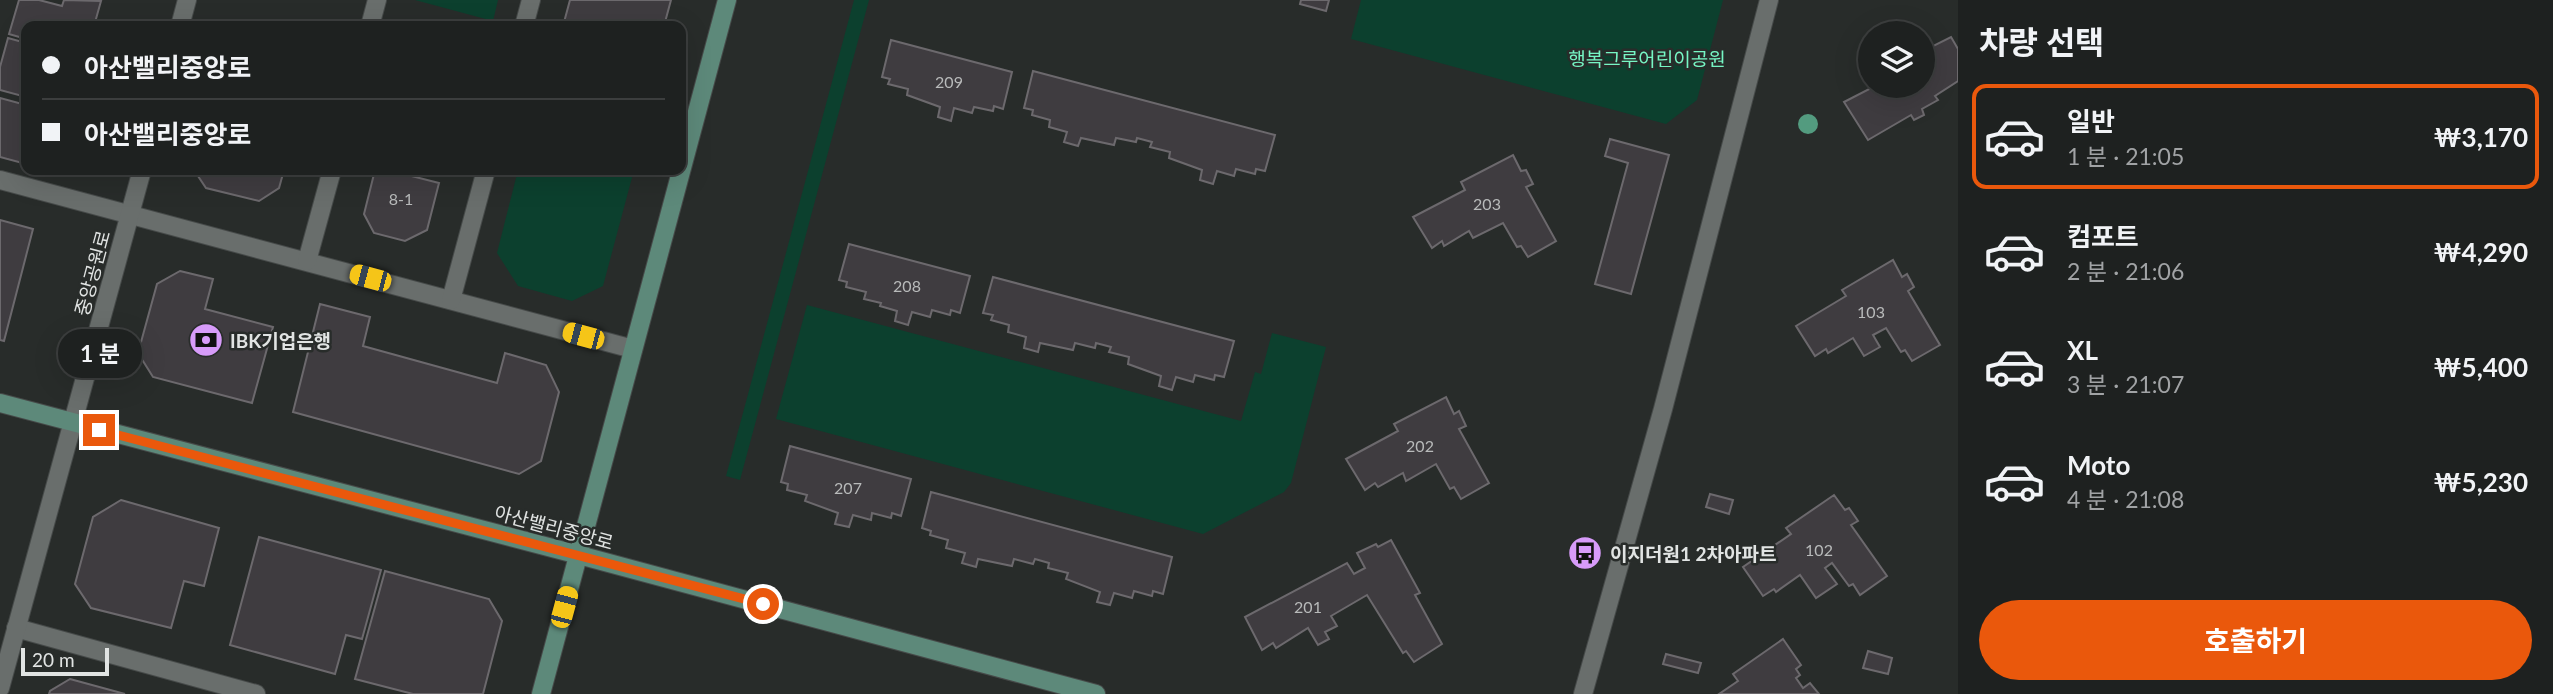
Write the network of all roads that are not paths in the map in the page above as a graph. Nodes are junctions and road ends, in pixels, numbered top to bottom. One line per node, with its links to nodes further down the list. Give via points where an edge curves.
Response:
1 (187, 0): 6 (street)
2 (377, 0): 7 (street)
3 (531, 0): 8 (street)
4 (727, 0): 9 (street)
5 (1769, 0): 28 (street)
6 (181, 21)
7 (371, 21)
8 (525, 21)
9 (686, 152)
10 (141, 175): 15 (street, 중앙공원로)
11 (330, 175): 16 (street)
12 (485, 175): 17 (street)
13 (680, 175): 18 (street)
14 (0, 180): 15 (street, 중앙공원로)
15 (130, 215): 16 (street); 20 (street, 중앙공원로)
16 (307, 261): 17 (street)
17 (451, 300): 18 (street)
18 (633, 349): 21 (street)
19 (0, 403): 20 (street, 아산밸리중앙로)
20 (73, 423): 21 (street, 아산밸리중앙로); 22 (street, 중앙공원로)
21 (579, 555): 26 (street); 27 (street, 아산밸리중앙로)
22 (16, 628): 23 (street); 24 (street, 중앙공원로)
23 (196, 686): 25 (street)
24 (0, 688)
25 (256, 694)
26 (541, 694)
27 (1096, 694)
28 (1583, 694)

